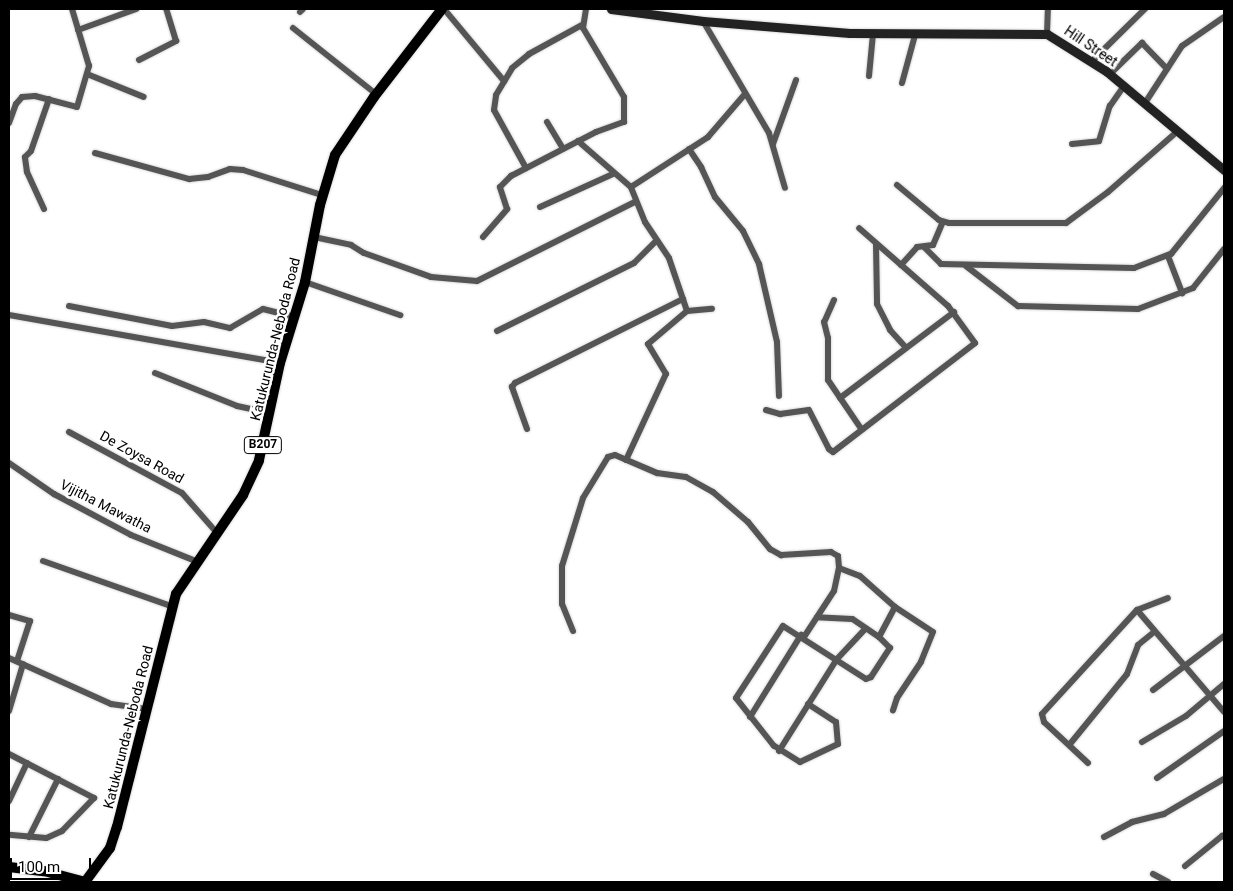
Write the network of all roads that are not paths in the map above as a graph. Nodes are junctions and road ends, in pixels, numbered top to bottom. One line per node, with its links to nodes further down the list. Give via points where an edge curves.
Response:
1 (72, 9): 14 (street)
2 (136, 9): 14 (street)
3 (166, 9): 18 (street, via 176,41)
4 (443, 9): 25 (street); 28 (main road, Katukurunda-Neboda Road / B207)
5 (586, 9): 12 (street)
6 (611, 9): 9 (main road, Hill Street)
7 (1048, 9): 16 (street)
8 (1145, 9): 19 (street)
9 (668, 12): 11 (main road, Hill Street)
10 (1224, 16): 20 (street, via 1182,46)
11 (703, 21): 15 (main road, Hill Street); 29 (street)
12 (582, 25): 25 (street, via 529,54 512,68); 36 (street, via 621,91 625,118 622,124 609,126)
13 (293, 28): 28 (street)
14 (78, 30): 21 (street, via 88,59)
15 (873, 34): 17 (main road, Hill Street); 23 (street)
16 (1047, 34): 17 (main road, Hill Street); 19 (main road, Hill Street)
17 (916, 35): 26 (street)
18 (139, 60)
19 (1091, 62): 22 (main road, Hill Street)
20 (1166, 69): 22 (street, via 1142,43); 32 (street)
21 (87, 74): 30 (street); 31 (street, via 77,107)
22 (1110, 74): 27 (main road, Hill Street)
23 (869, 76)
24 (796, 80): 37 (street)
25 (504, 81): 42 (street, via 494,110)
26 (902, 83)
27 (1124, 86): 32 (main road, Hill Street); 38 (street, via 1110,106 1099,141)
28 (376, 94): 49 (main road, Katukurunda-Neboda Road / B207, via 340,146)
29 (745, 94): 37 (street); 40 (street, via 719,128)
30 (144, 97)
31 (49, 99): 34 (street, via 22,98 16,104); 52 (street, via 31,151 25,158 27,172)
32 (1145, 103): 35 (main road, Hill Street)
33 (547, 122): 39 (street)
34 (9, 123)
35 (1178, 131): 43 (main road, Hill Street); 53 (street, via 1108,192 1066,223)
36 (578, 141): 39 (street); 44 (street)
37 (773, 144): 47 (street)
38 (1072, 144)
39 (563, 148): 42 (street)
40 (689, 149): 46 (street); 79 (street, via 715,197 739,224 757,258 777,342)
41 (95, 153): 49 (street, via 188,179 233,169 272,177)
42 (526, 168): 56 (street, via 500,187 507,209)
43 (1224, 170)
44 (613, 174): 46 (street); 51 (street)
45 (897, 185): 53 (street)
46 (631, 187): 50 (street)
47 (785, 188)
48 (1224, 188): 61 (street)
49 (322, 195): 55 (main road, Katukurunda-Neboda Road / B207)
50 (635, 202): 55 (street, via 477,281 431,277 364,253 351,245); 57 (street)
51 (540, 207)
52 (44, 209)
53 (944, 222): 59 (street, via 935,243)
54 (859, 228): 58 (street)
55 (314, 237): 64 (main road, Katukurunda-Neboda Road / B207)
56 (483, 238)
57 (656, 241): 66 (street, via 669,258); 75 (street, via 634,263)
58 (876, 244): 62 (street); 76 (street, via 877,304 890,330)
59 (924, 247): 62 (street, via 914,249); 63 (street, via 936,262)
60 (1224, 249): 65 (street, via 1193,288)
61 (1168, 256): 63 (street, via 1123,270); 65 (street)
62 (901, 265): 71 (street)
63 (966, 266): 65 (street, via 1014,304 1022,306 1138,309)
64 (305, 282): 73 (street); 74 (main road, Katukurunda-Neboda Road / B207)
65 (1182, 293)
66 (683, 299): 70 (street); 83 (street, via 515,383 512,387)
67 (834, 300): 80 (street, via 824,322 828,338 828,380)
68 (69, 306): 74 (street, via 172,326 204,322 227,328 240,325 248,316 263,309)
69 (712, 309): 70 (street)
70 (687, 312): 86 (street, via 648,344 666,374)
71 (954, 312): 76 (street); 84 (street, via 975,340 974,346)
72 (9, 315): 77 (street)
73 (400, 315)
74 (295, 317): 77 (main road, Katukurunda-Neboda Road / B207)
75 (497, 331)
76 (906, 348): 80 (street)
77 (280, 363): 82 (main road, Katukurunda-Neboda Road / B207)
78 (155, 372): 82 (street, via 237,406)
79 (779, 396)
80 (840, 398): 84 (street)
81 (766, 410): 84 (street, via 780,414 809,410 831,452)
82 (269, 414): 88 (main road, Katukurunda-Neboda Road / B207, via 252,477)
83 (527, 429)
84 (862, 430)
85 (69, 432): 88 (street, De Zoysa Road, via 182,493)
86 (626, 460): 91 (street, via 657,473 686,477 713,492 748,522 770,549 781,555 831,552 841,561); 99 (street, via 615,454 608,457 574,520 560,585 567,621)
87 (9, 463): 90 (street, Vijitha Mawatha, via 54,494 132,535)
88 (217, 533): 90 (main road, Katukurunda-Neboda Road / B207)
89 (43, 561): 93 (street)
90 (198, 562): 93 (main road, Katukurunda-Neboda Road / B207)
91 (839, 568): 94 (street, via 851,571 871,584); 97 (street, via 834,591)
92 (1168, 598): 95 (street)
93 (171, 606): 112 (main road, Katukurunda-Neboda Road / B207)
94 (895, 608): 103 (street); 113 (street, via 933,634)
95 (1137, 610): 100 (street); 119 (street, via 1042,714 1044,722)
96 (9, 615): 106 (street, via 30,621)
97 (817, 617): 98 (street, via 849,618); 101 (street)
98 (866, 628): 103 (street); 105 (street)
99 (573, 631)
100 (1154, 632): 107 (street); 119 (street, via 1138,645 1127,674)
101 (802, 636): 105 (street); 116 (street); 116 (street, via 786,625 781,627 737,695)
102 (1224, 636): 107 (street)
103 (879, 637): 105 (street, via 890,648 869,678)
104 (9, 658): 106 (street)
105 (837, 659): 111 (street)
106 (20, 663): 112 (street, via 111,704); 114 (street)
107 (1183, 668): 109 (street); 110 (street)
108 (1224, 684): 110 (street)
109 (1152, 690)
110 (1210, 695): 115 (street); 118 (street, via 1186,716)
111 (808, 704): 120 (street); 120 (street, via 836,722 837,746 800,762)
112 (146, 709): 135 (main road, Katukurunda-Neboda Road / B207, via 135,764 112,842)
113 (894, 710)
114 (9, 711)
115 (1224, 712)
116 (750, 717): 120 (street)
117 (1224, 731): 124 (street)
118 (1142, 742)
119 (1070, 744): 123 (street)
120 (779, 750)
121 (9, 754): 122 (street)
122 (27, 763): 125 (street); 127 (street)
123 (1088, 763)
124 (1157, 778)
125 (58, 779): 129 (street); 129 (street, via 94,798 62,831 46,838)
126 (1224, 779): 130 (street, via 1164,814 1132,822)
127 (9, 801)
128 (9, 835): 129 (street)
129 (30, 836)
130 (1104, 837)
131 (1224, 837): 132 (street)
132 (1185, 866)
133 (9, 867): 135 (main road, via 44,871)
134 (1153, 874): 136 (street)
135 (85, 882)
136 (1168, 882)

